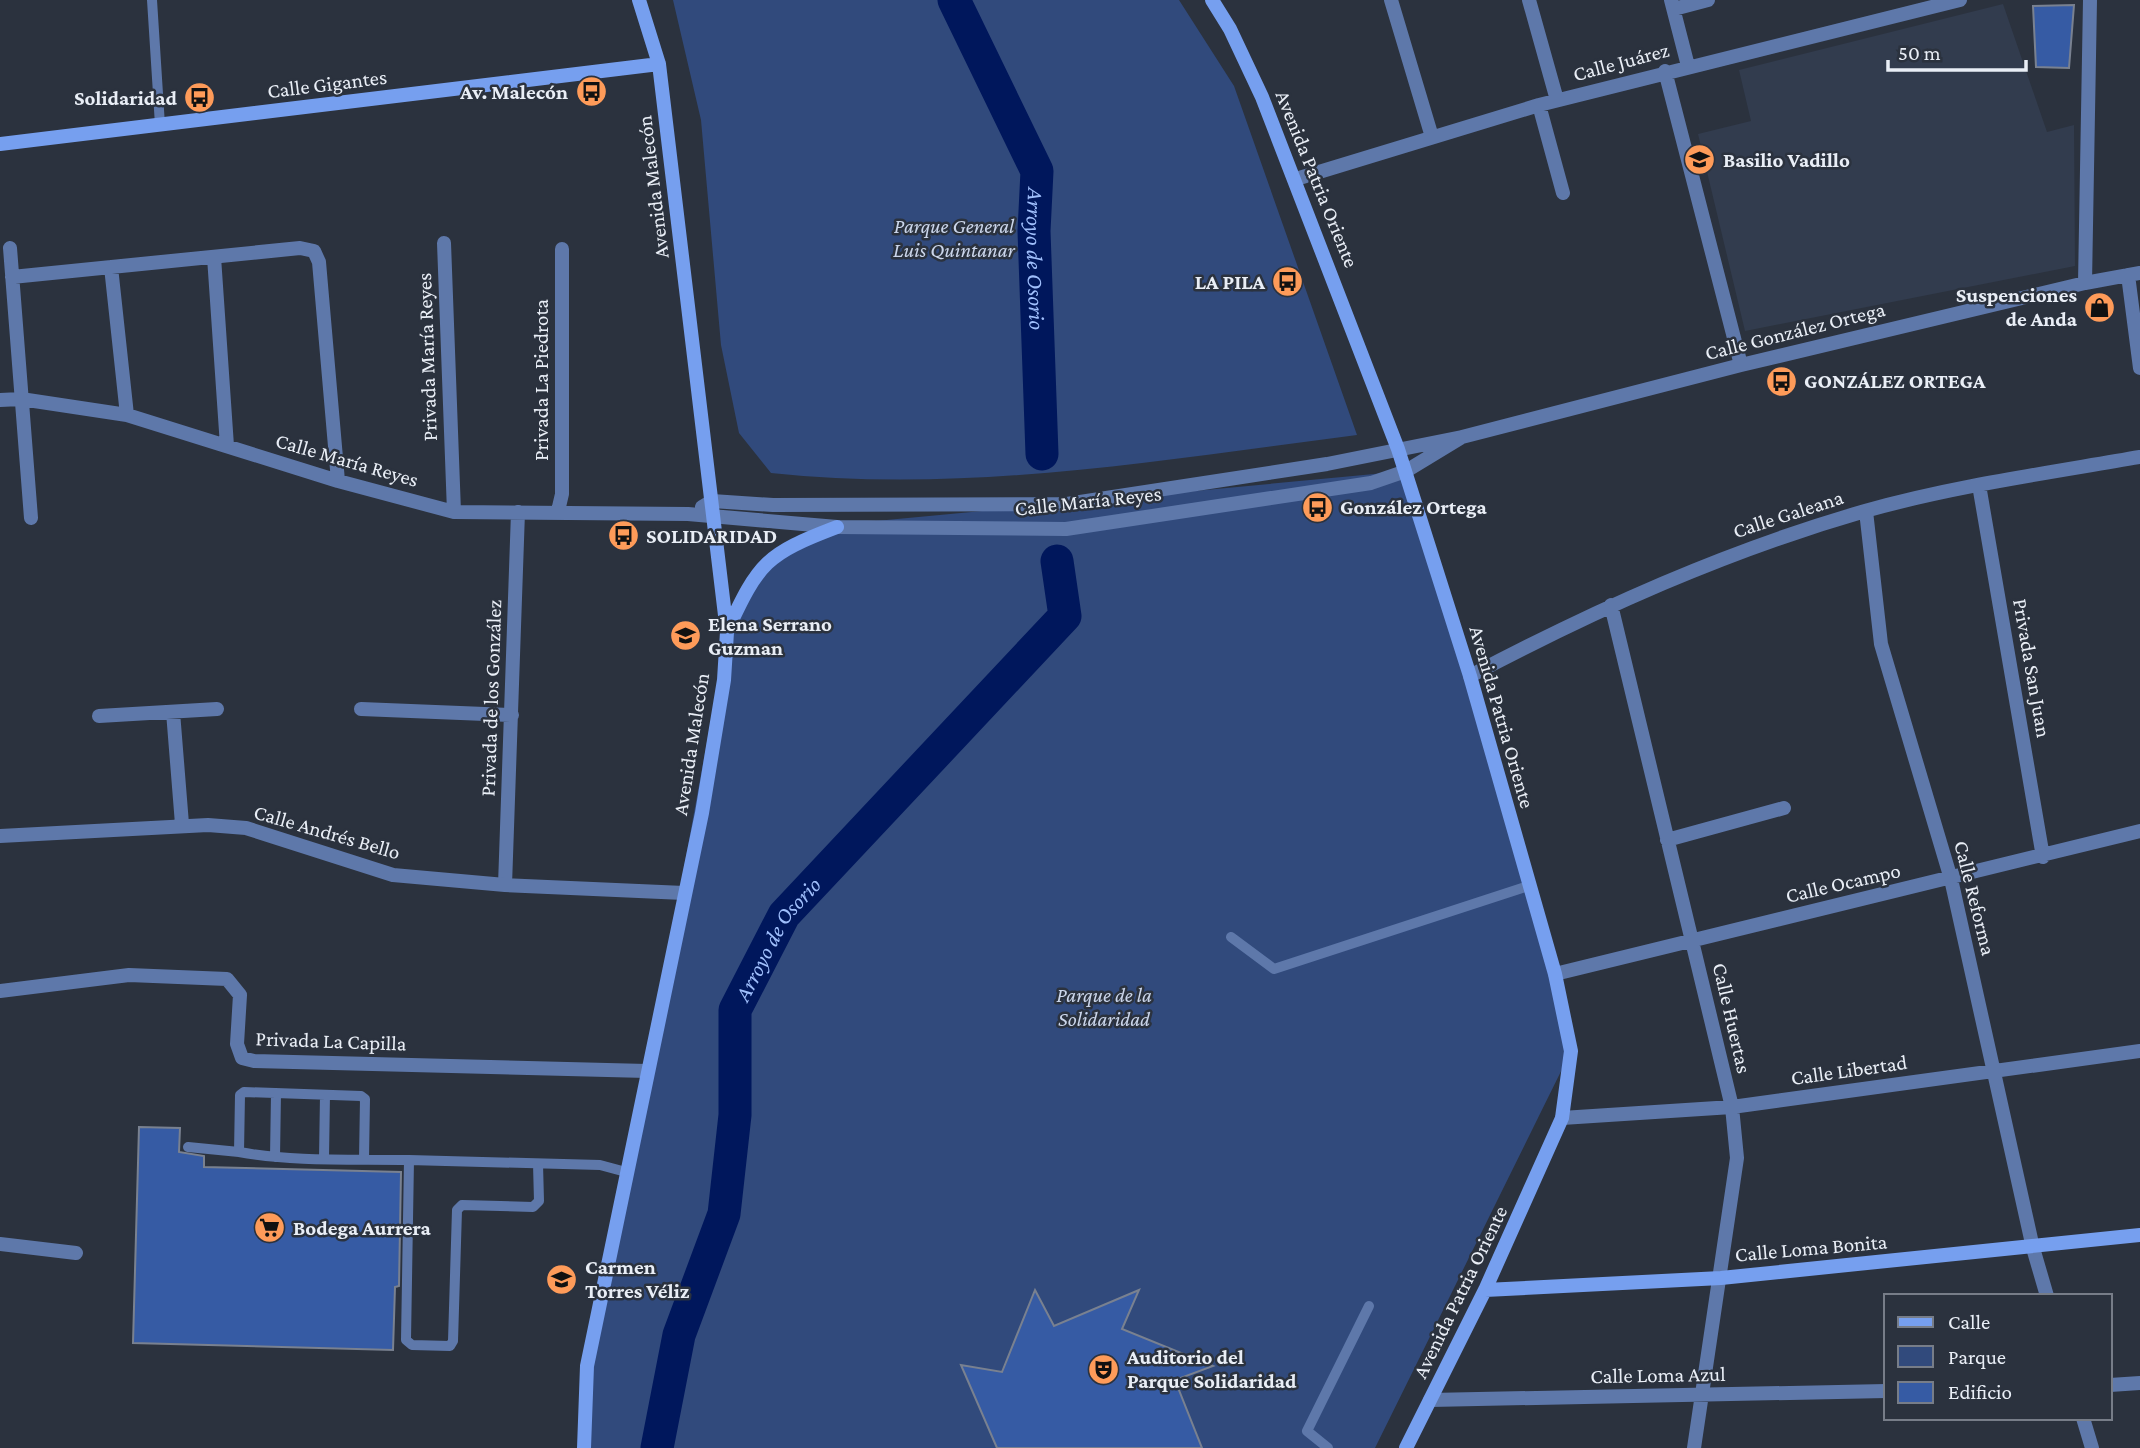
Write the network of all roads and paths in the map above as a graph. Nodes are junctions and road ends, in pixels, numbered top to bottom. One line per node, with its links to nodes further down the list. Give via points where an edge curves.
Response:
1 (152, 0): 15 (lane)
2 (639, 0): 10 (street, Avenida Malecón)
3 (1212, 0): 18 (street, Avenida Patria Oriente, via 1262,97)
4 (1391, 0): 16 (street)
5 (1528, 0): 13 (street)
6 (1708, 0): 9 (street)
7 (1960, 0): 11 (street, Calle Juárez)
8 (2090, 0): 27 (street)
9 (1673, 5): 11 (street)
10 (659, 64): 15 (street, Calle Gigantes); 40 (street, Avenida Malecón)
11 (1688, 66): 12 (street, Calle Juárez)
12 (1665, 71): 13 (street, Calle Juárez); 28 (street)
13 (1557, 100): 14 (street, Calle Juárez)
14 (1539, 105): 16 (street, Calle Juárez); 19 (street)
15 (160, 125): 17 (street, Calle Gigantes)
16 (1432, 137): 18 (street, Calle Juárez)
17 (0, 144)
18 (1296, 179): 35 (street, Avenida Patria Oriente)
19 (1563, 193)
20 (444, 243): 43 (street, Privada María Reyes)
21 (9, 248): 26 (street)
22 (562, 249): 41 (street, Privada La Piedrota, via 562,494)
23 (214, 257): 24 (street); 34 (street); 38 (street, via 300,248 314,251 319,261)
24 (111, 267): 26 (street); 32 (street)
25 (2134, 274): 27 (street, Calle González Ortega); 29 (street)
26 (12, 278): 30 (street)
27 (2085, 283): 28 (street, Calle González Ortega)
28 (1741, 365): 33 (street, Calle González Ortega)
29 (2140, 368)
30 (21, 399): 31 (street, Calle María Reyes); 32 (street, Calle María Reyes); 45 (street)
31 (0, 400)
32 (127, 415): 34 (street, Calle María Reyes)
33 (1462, 437): 35 (street, Calle González Ortega); 37 (street, Calle González Ortega)
34 (227, 446): 38 (street, Calle María Reyes)
35 (1398, 449): 37 (street, Avenida Patria Oriente); 40 (street, Calle María Reyes, via 1067,504)
36 (2140, 457): 39 (street, Calle Galeana)
37 (1406, 471): 46 (street, Calle María Reyes, via 1343,488 1066,529); 49 (street, Avenida Patria Oriente)
38 (338, 481): 43 (street, Calle María Reyes)
39 (1979, 485): 42 (street, Calle Galeana); 60 (street, Privada San Juan)
40 (713, 509): 41 (street, Calle María Reyes, via 688,514); 46 (street, Calle María Reyes); 48 (street, Avenida Malecón)
41 (558, 511): 44 (street, Calle María Reyes)
42 (1866, 511): 47 (street, Calle Galeana, via 1727,556); 61 (street, Calle Reforma, via 1881,644)
43 (454, 512): 44 (street, Calle María Reyes)
44 (518, 512): 53 (street, Privada de los González)
45 (31, 518)
46 (837, 527): 48 (street, via 792,544 766,561)
47 (1611, 605): 49 (street, Calle Galeana); 59 (street, Calle Huertas)
48 (727, 632): 64 (street, Avenida Malecón, via 724,680)
49 (1469, 676): 63 (street, Avenida Patria Oriente)
50 (217, 709): 52 (street)
51 (361, 709): 53 (street)
52 (173, 712): 54 (street); 56 (street)
53 (512, 715): 62 (street, Privada de los González)
54 (99, 716)
55 (1784, 808): 59 (street)
56 (182, 824): 58 (street, Calle Andrés Bello); 62 (street, Calle Andrés Bello, via 246,828 393,875)
57 (2140, 831): 60 (street, Calle Ocampo)
58 (0, 836)
59 (1667, 840): 66 (street, Calle Huertas)
60 (2043, 857): 61 (street, Calle Ocampo)
61 (1951, 879): 66 (street, Calle Ocampo); 71 (street, Calle Reforma)
62 (505, 886): 64 (street, Calle Andrés Bello)
63 (1528, 886): 65 (lane, via 1274,969); 67 (street, Avenida Patria Oriente)
64 (684, 893): 70 (street, Avenida Malecón)
65 (1231, 937)
66 (1692, 940): 67 (street, Calle Ocampo); 74 (street, Calle Huertas)
67 (1555, 974): 75 (street, Avenida Patria Oriente, via 1572,1051)
68 (0, 991): 70 (street, Privada La Capilla, via 129,975 227,979 240,995 237,1044 242,1058)
69 (2140, 1051): 71 (street, Calle Libertad)
70 (647, 1071): 83 (street, Avenida Malecón)
71 (1996, 1072): 74 (street, Calle Libertad); 86 (street, Calle Reforma)
72 (276, 1093): 73 (lane); 77 (lane, via 240,1095); 78 (lane)
73 (325, 1095): 79 (lane); 80 (lane, via 365,1099)
74 (1732, 1107): 75 (street, Calle Libertad); 88 (street, Calle Huertas, via 1737,1158)
75 (1562, 1118): 89 (street, Avenida Patria Oriente)
76 (188, 1147): 77 (lane)
77 (239, 1152): 78 (lane)
78 (275, 1157): 79 (lane)
79 (324, 1158): 80 (lane)
80 (364, 1159): 81 (lane)
81 (409, 1160): 82 (lane); 82 (lane, via 406,1340 412,1345 437,1346 450,1346 453,1340 457,1210 462,1205 533,1207 539,1201)
82 (538, 1164): 83 (lane, via 600,1165)
83 (626, 1172): 98 (street, Avenida Malecón, via 587,1366)
84 (2140, 1235): 86 (street, Calle Loma Bonita)
85 (0, 1244): 87 (street)
86 (2033, 1248): 88 (street, Calle Loma Bonita); 90 (street, Calle Reforma)
87 (76, 1253)
88 (1721, 1278): 89 (street, Calle Loma Bonita); 95 (street, Calle Huertas)
89 (1485, 1290): 96 (street, Avenida Patria Oriente)
90 (2046, 1294)
91 (1369, 1307): 99 (lane, via 1307,1431)
92 (2140, 1384): 93 (street)
93 (2112, 1385)
94 (1884, 1391): 95 (street, Calle Loma Azul)
95 (1703, 1396): 96 (street, Calle Loma Azul); 101 (street, Calle Huertas)
96 (1430, 1400): 100 (street, Avenida Patria Oriente)
97 (2084, 1420): 102 (street)
98 (584, 1448)
99 (1328, 1448)
100 (1406, 1448)
101 (1694, 1448)
102 (2092, 1448)

